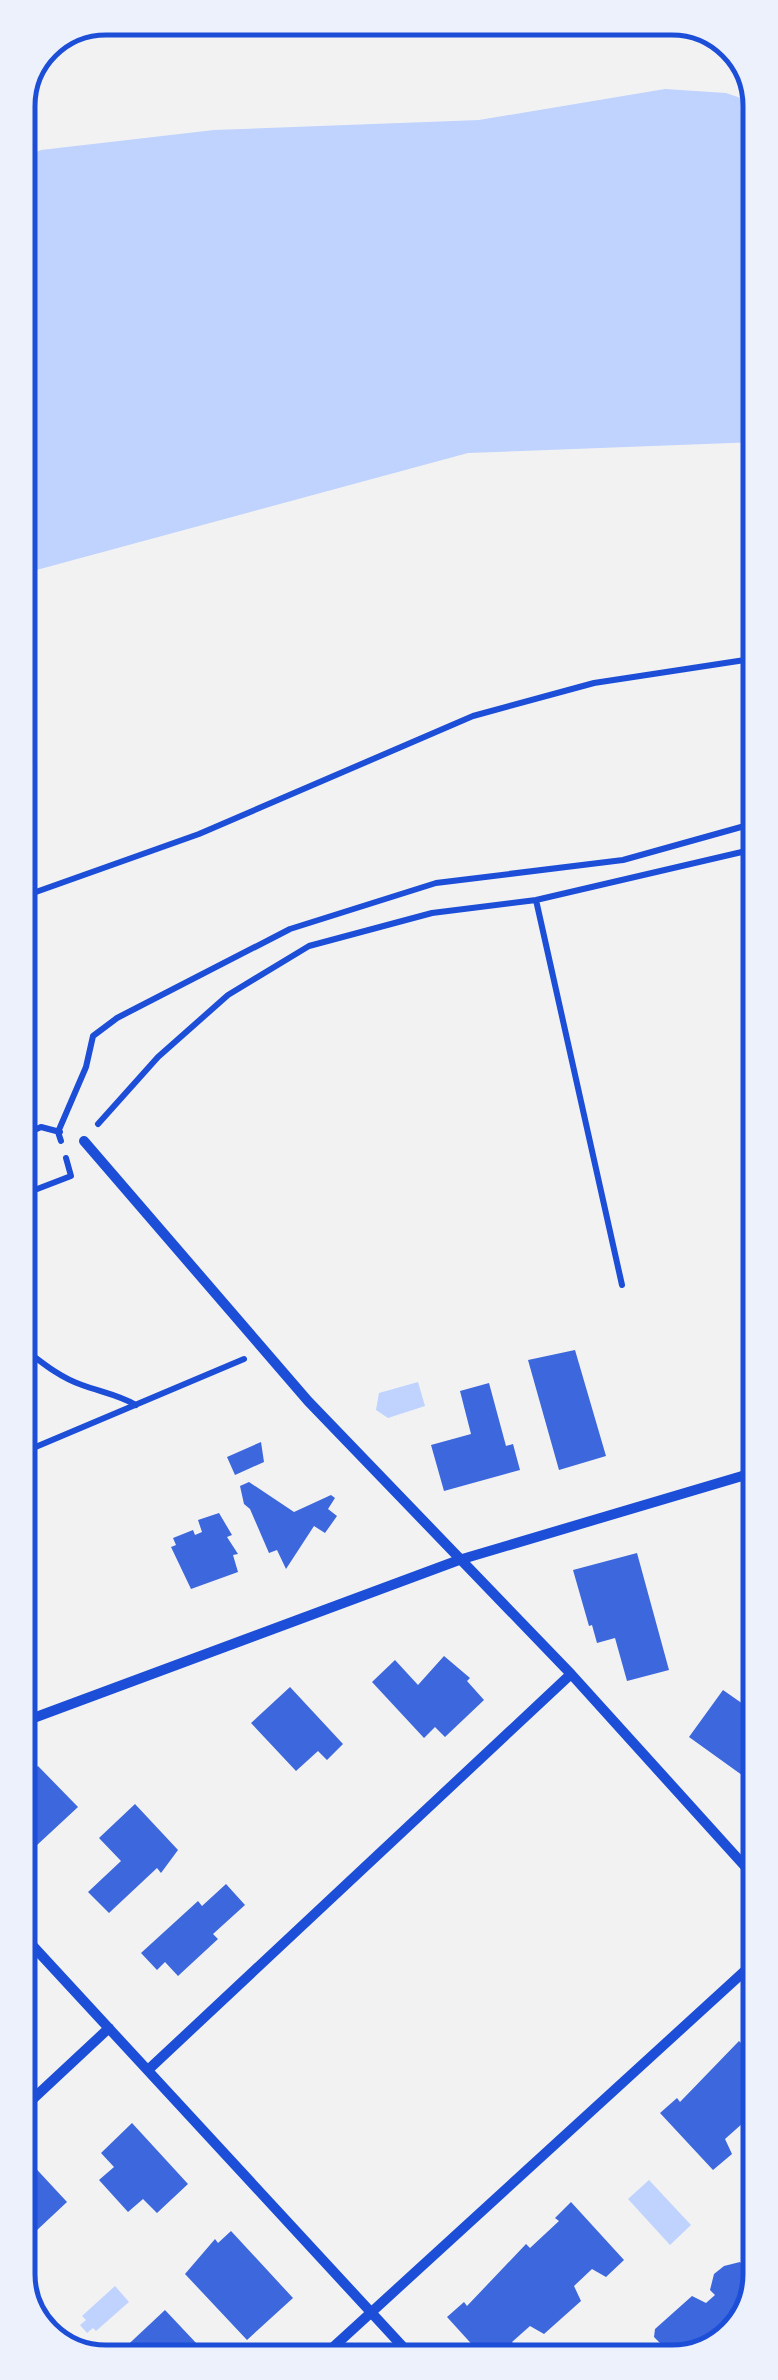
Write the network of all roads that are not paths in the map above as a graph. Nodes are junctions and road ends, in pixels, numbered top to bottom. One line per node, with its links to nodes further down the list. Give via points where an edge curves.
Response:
1 (84, 1141): 3 (street, via 308,1401)
2 (743, 1476): 3 (street)
3 (459, 1560): 4 (street); 5 (street)
4 (570, 1674): 6 (street); 10 (street)
5 (35, 1717)
6 (743, 1864)
7 (35, 1948): 9 (street)
8 (743, 1972): 12 (street)
9 (109, 2028): 10 (street); 11 (street)
10 (148, 2070): 12 (street)
11 (35, 2098)
12 (370, 2312): 13 (street); 14 (street)
13 (335, 2345)
14 (401, 2345)

